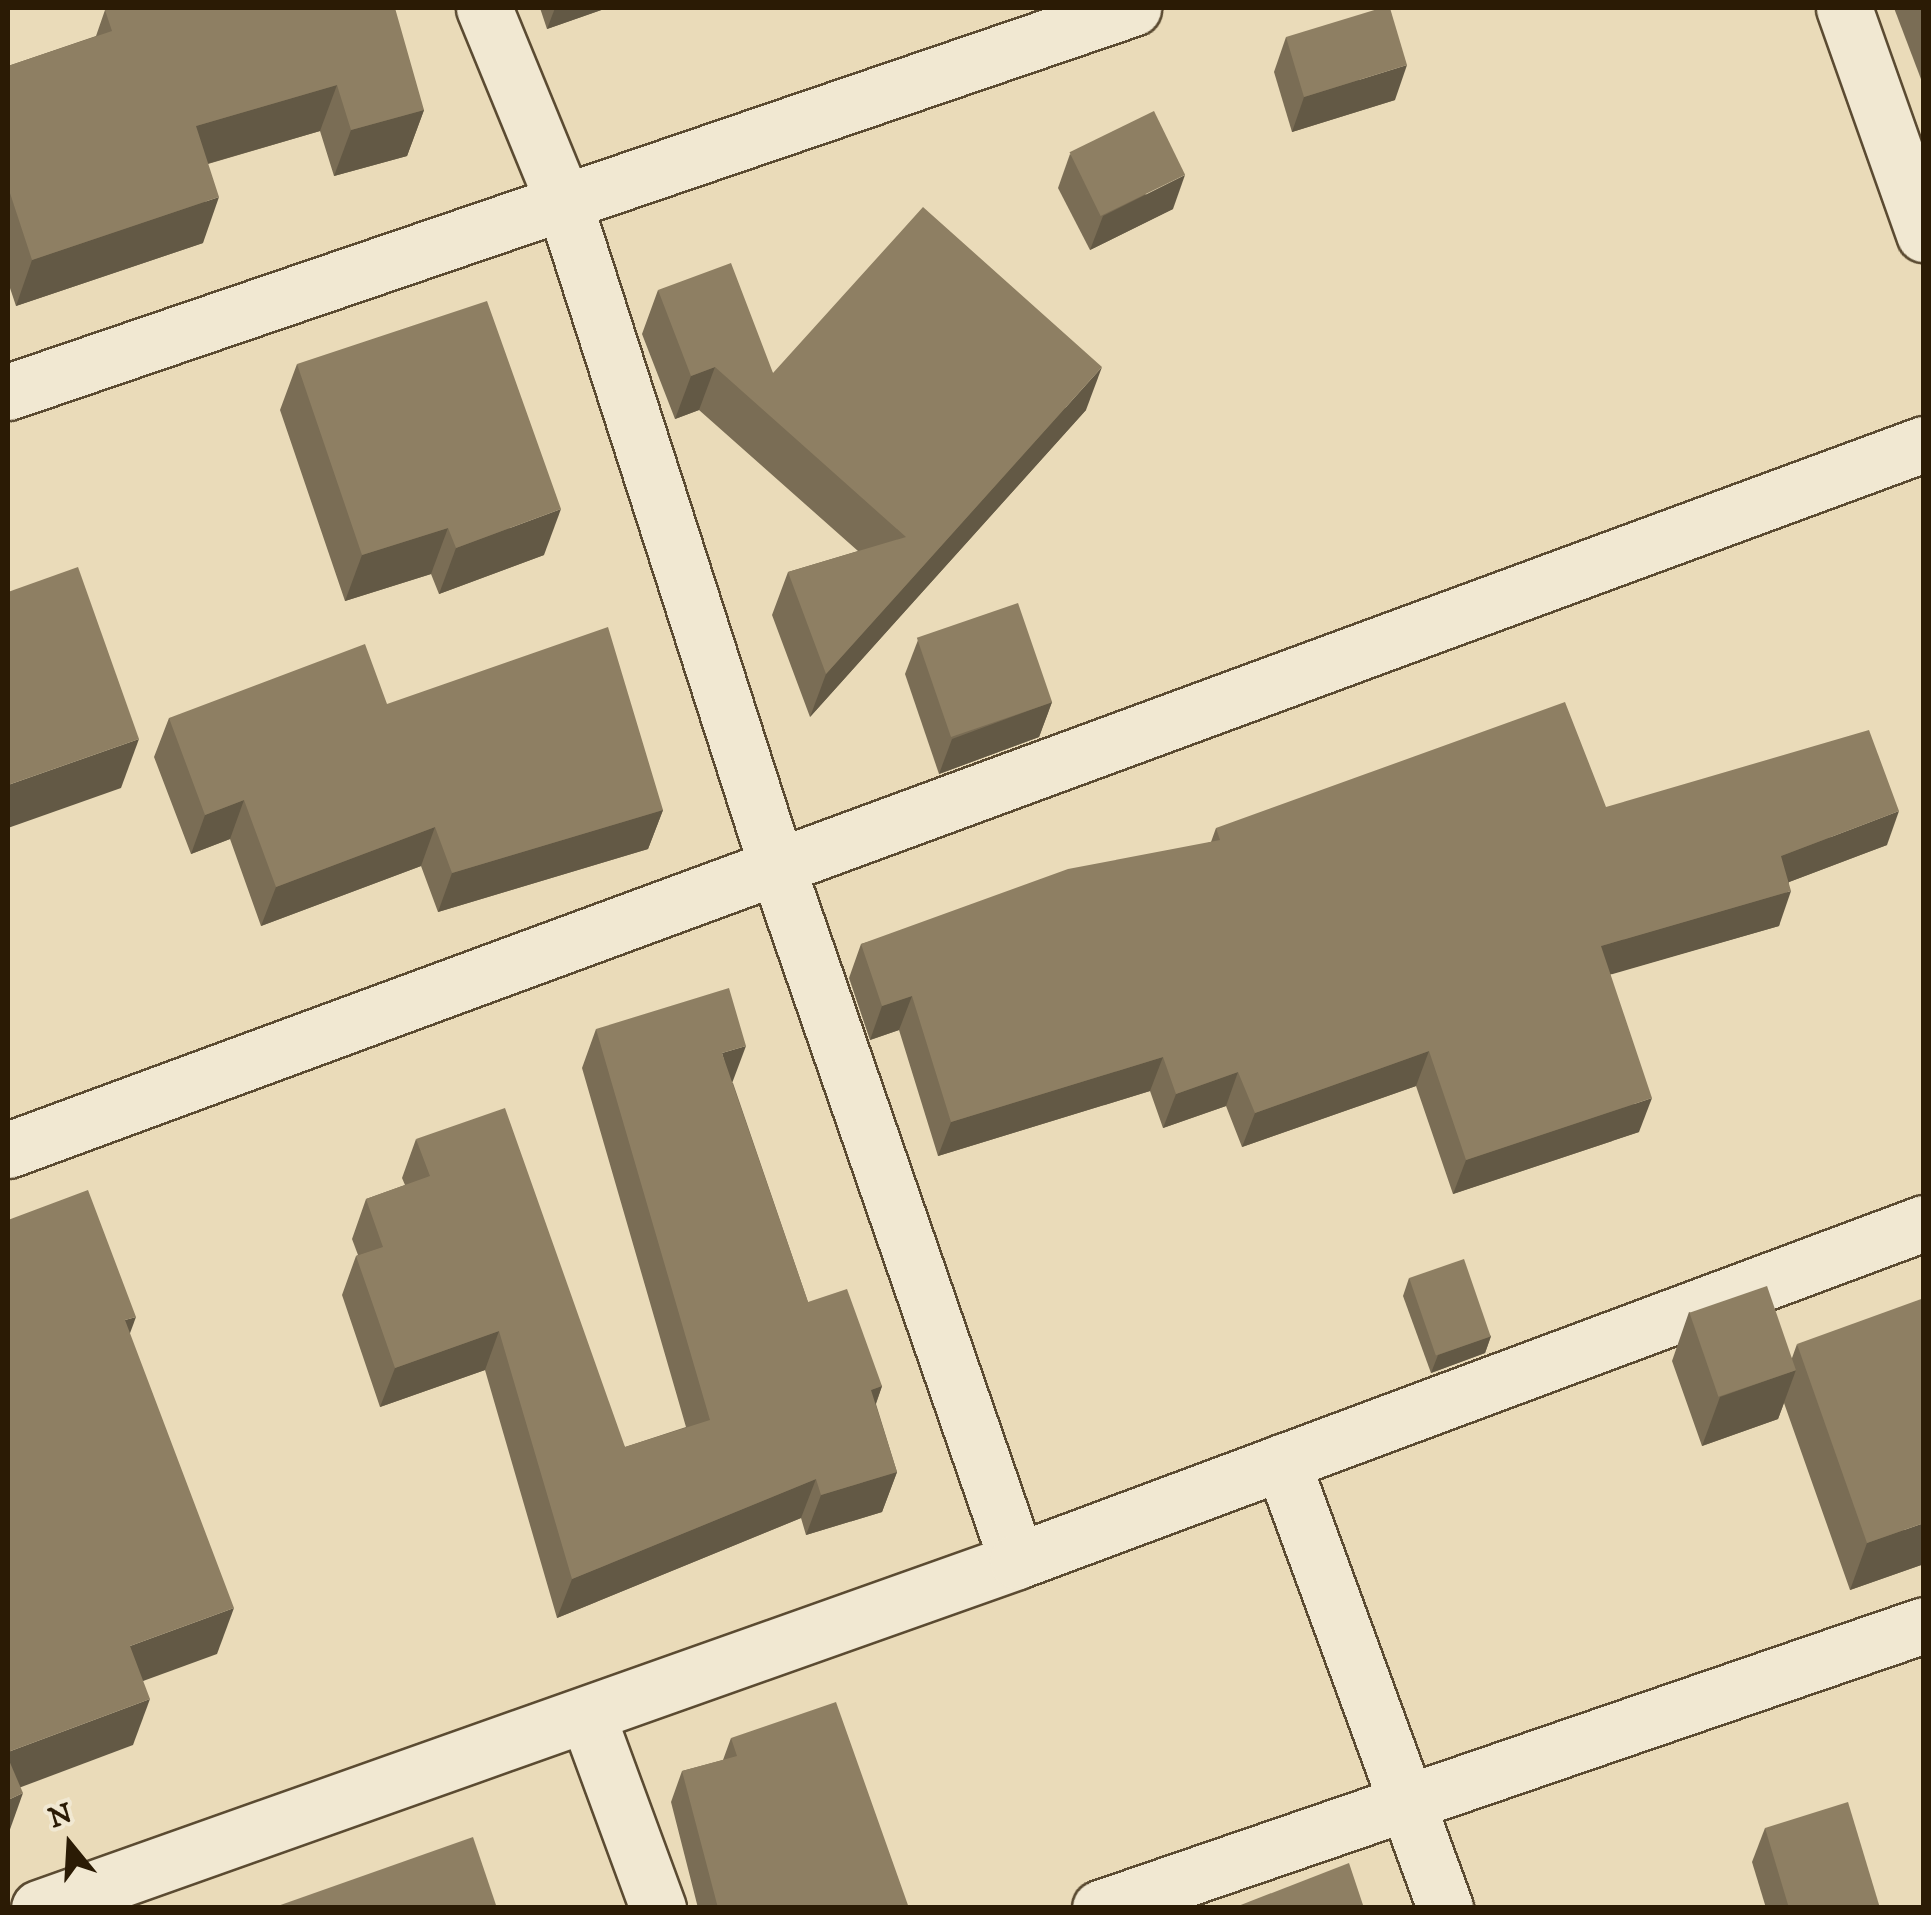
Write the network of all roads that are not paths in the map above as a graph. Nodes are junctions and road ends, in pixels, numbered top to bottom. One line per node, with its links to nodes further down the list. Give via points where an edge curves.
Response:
1 (484, 8): 4 (street)
2 (1133, 8): 4 (street)
3 (1844, 8): 5 (street)
4 (564, 204): 6 (street); 8 (street)
5 (1924, 234)
6 (8, 392)
7 (1924, 444): 8 (street)
8 (777, 867): 9 (street); 12 (street)
9 (8, 1150)
10 (1924, 1223): 11 (street)
11 (1282, 1462): 12 (street); 15 (street)
12 (1016, 1561): 14 (street)
13 (1924, 1625): 15 (street)
14 (586, 1715): 16 (street); 17 (street)
15 (1408, 1796): 18 (street); 19 (street)
16 (39, 1908)
17 (658, 1908)
18 (1100, 1908)
19 (1444, 1908)

